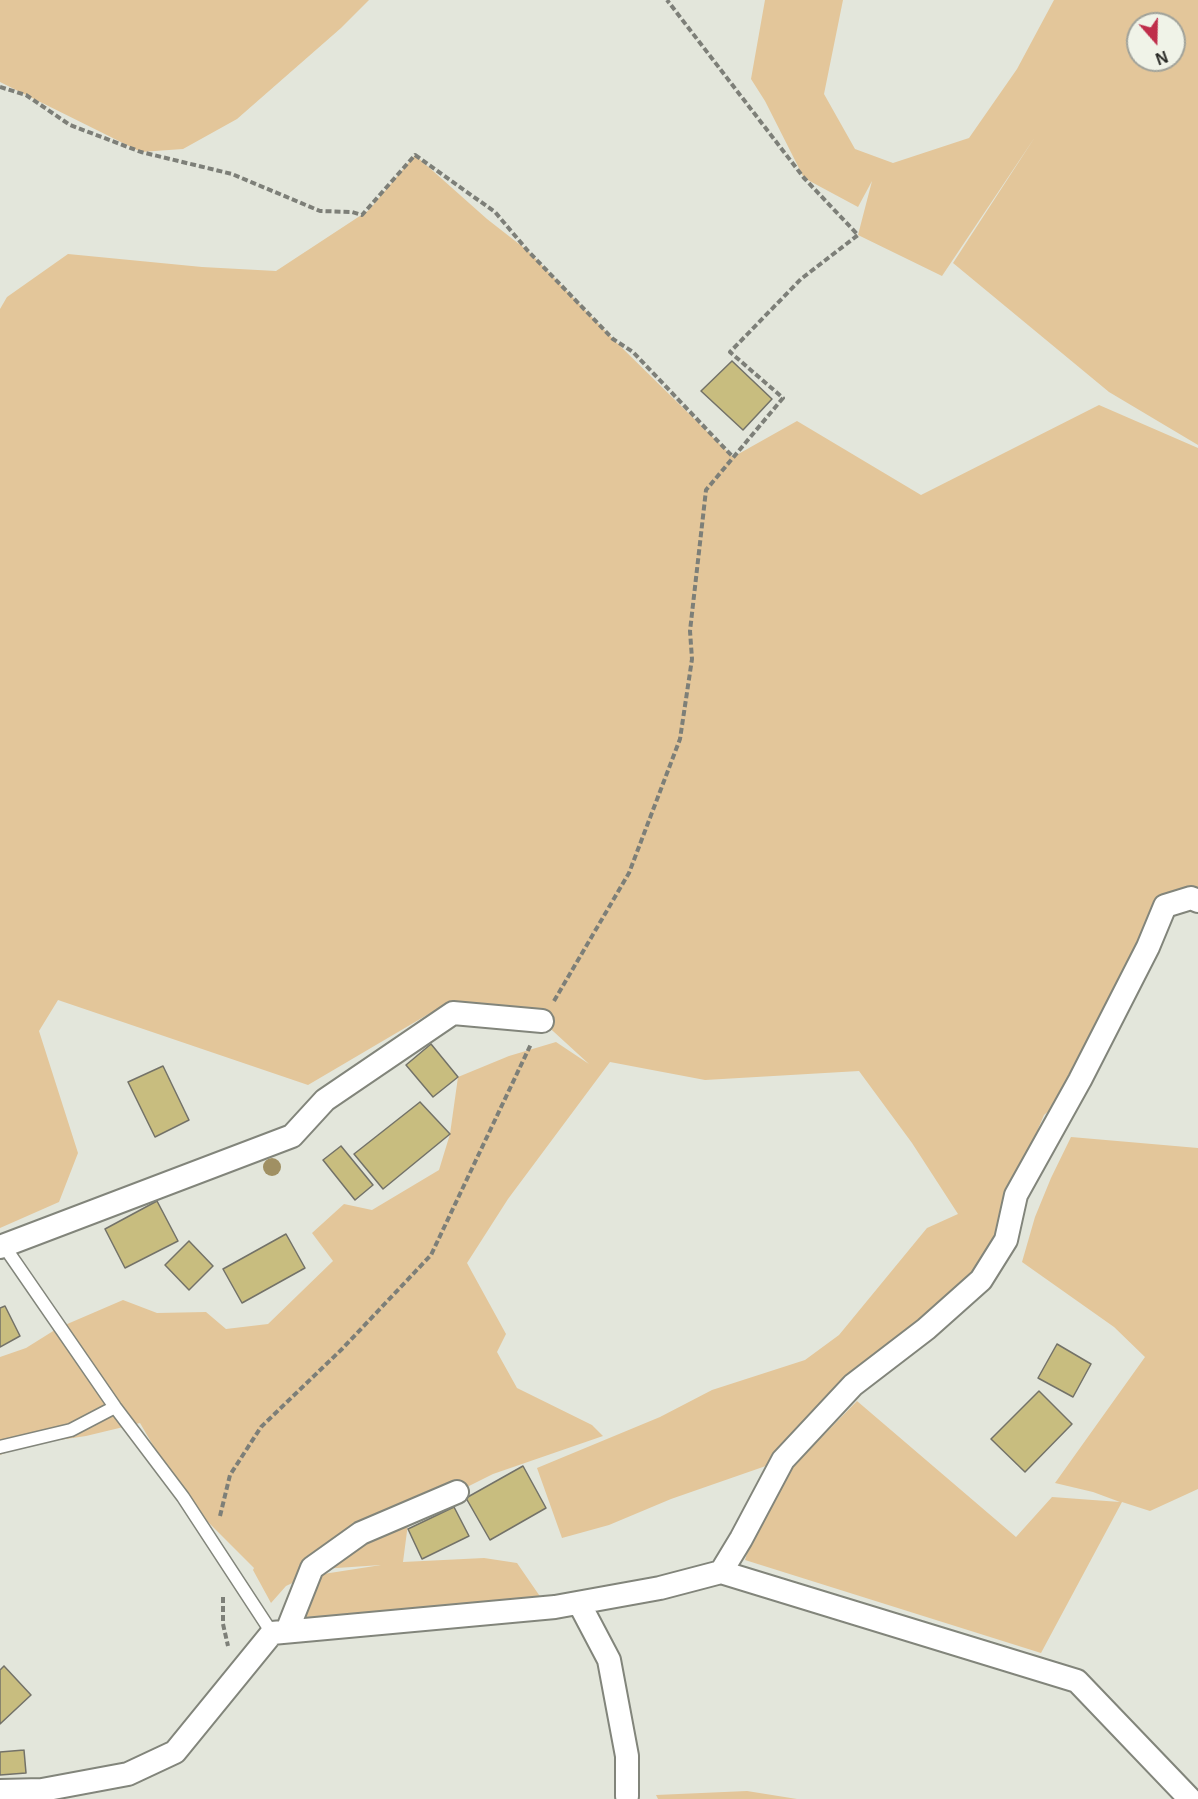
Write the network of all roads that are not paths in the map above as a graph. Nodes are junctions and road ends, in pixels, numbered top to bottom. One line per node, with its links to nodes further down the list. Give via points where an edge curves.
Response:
1 (1198, 901): 7 (street, via 1191,898 1165,906 1091,1058 1016,1195 1006,1240 981,1280 926,1329 853,1385 783,1460)
2 (542, 1021): 3 (street, via 453,1013 325,1100 292,1136)
3 (2, 1247): 4 (lane)
4 (115, 1407): 5 (lane, via 71,1430); 9 (lane)
5 (0, 1447)
6 (457, 1492): 9 (street, via 361,1533 312,1568)
7 (721, 1572): 8 (street); 13 (street, via 1077,1681)
8 (579, 1603): 9 (street); 12 (street, via 609,1660 627,1756)
9 (279, 1632): 11 (street, via 175,1752 128,1774)
10 (0, 1791): 11 (street)
11 (44, 1795)
12 (627, 1796)
13 (1190, 1799)

